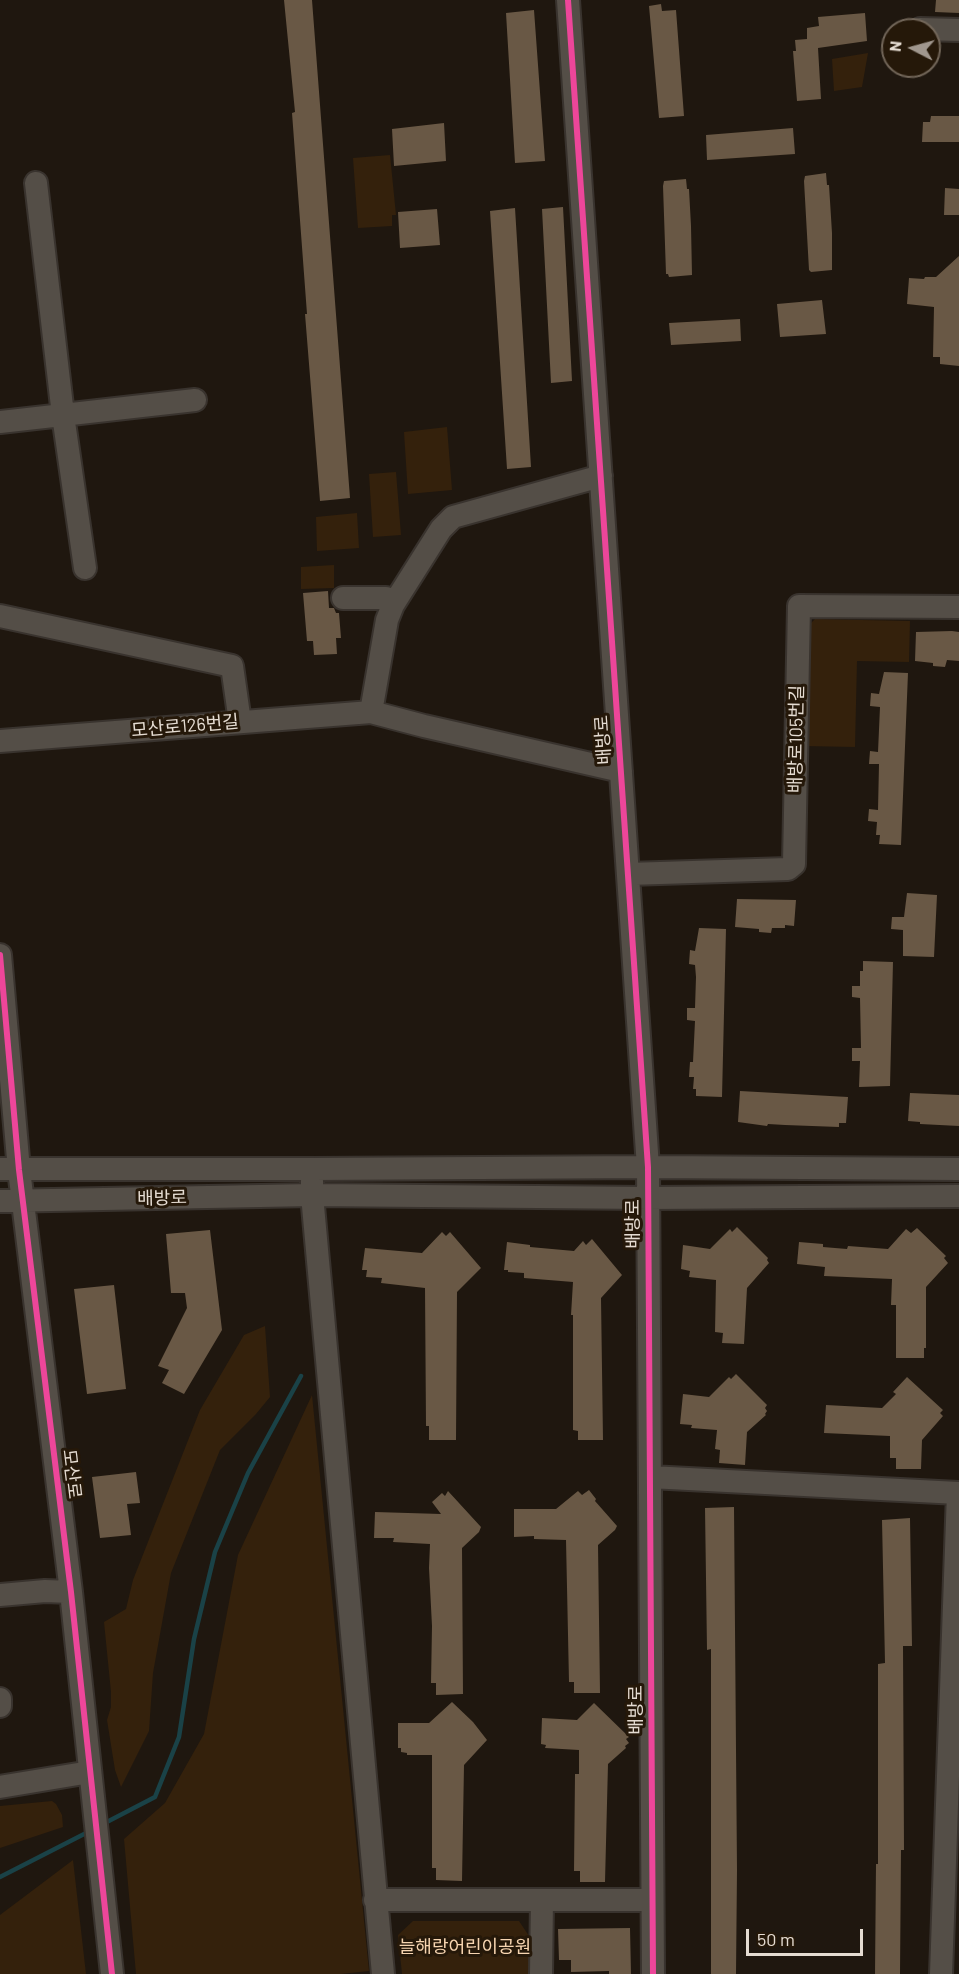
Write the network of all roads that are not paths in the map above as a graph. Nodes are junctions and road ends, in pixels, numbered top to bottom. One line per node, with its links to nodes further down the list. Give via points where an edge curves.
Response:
1 (568, 0): 8 (street, 배방로)
2 (941, 30): 3 (street)
3 (959, 30)
4 (36, 183): 6 (street)
5 (195, 400): 6 (street)
6 (63, 415): 7 (street); 9 (street)
7 (0, 422)
8 (601, 476): 11 (street, via 453,517 441,529); 17 (street, 배방로)
9 (85, 568)
10 (343, 598): 11 (street, via 386,598)
11 (393, 605): 14 (street)
12 (959, 607): 18 (street, 배방로105번길, via 799,606 794,864 788,869)
13 (0, 616): 15 (street, via 232,666)
14 (371, 712): 15 (street, 모산로126번길); 17 (street, 모산로126번길)
15 (240, 722): 16 (street, 모산로126번길)
16 (0, 741)
17 (621, 771): 18 (street, 배방로)
18 (628, 874): 21 (street, 배방로)
19 (0, 955): 20 (street, 모산로)
20 (1, 978): 23 (street, 모산로)
21 (648, 1167): 22 (street, 배방로); 24 (street, 배방로); 27 (street, 배방로)
22 (959, 1168)
23 (10, 1169): 24 (street, 배방로); 29 (street, 모산로)
24 (313, 1169): 25 (street)
25 (312, 1195): 27 (street, 배방로); 29 (street, 배방로); 37 (street)
26 (959, 1196): 27 (street, 배방로)
27 (648, 1198): 30 (street, 배방로)
28 (0, 1200): 29 (street, 배방로)
29 (23, 1201): 31 (street, 모산로)
30 (650, 1477): 39 (street, 배방로); 44 (street, via 958,1493)
31 (71, 1592): 32 (street); 35 (street, 모산로)
32 (0, 1595)
33 (0, 1699): 34 (street)
34 (0, 1706)
35 (90, 1781): 36 (street); 40 (street, 모산로)
36 (0, 1787)
37 (375, 1900): 38 (street); 41 (street)
38 (542, 1900): 39 (street); 42 (street)
39 (652, 1900): 43 (street, 배방로)
40 (112, 1974)
41 (383, 1974)
42 (541, 1974)
43 (652, 1974)
44 (941, 1974)

